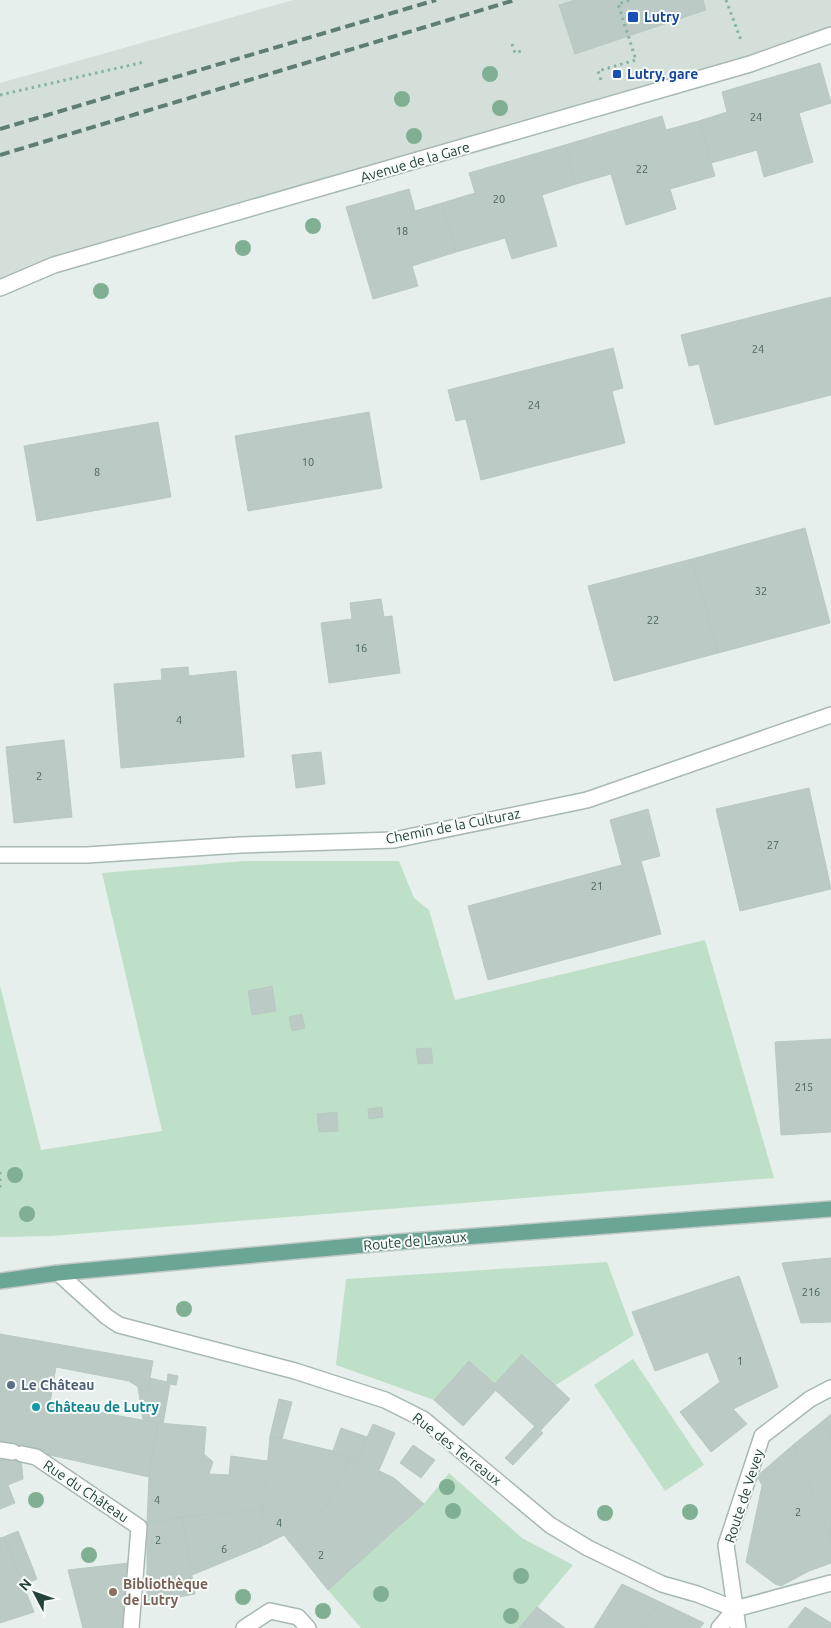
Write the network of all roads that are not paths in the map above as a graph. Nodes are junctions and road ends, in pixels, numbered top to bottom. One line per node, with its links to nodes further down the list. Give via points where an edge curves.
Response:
1 (831, 35): 2 (street, Avenue de la Gare, via 750,64 54,265)
2 (0, 288)
3 (831, 715): 4 (street, Chemin de la Culturaz, via 587,800 394,840 86,855)
4 (0, 855)
5 (831, 1209): 6 (main road, Route de Lavaux, via 398,1242)
6 (58, 1273): 7 (main road, Route de Lavaux); 11 (street, Rue des Terreaux, via 119,1325 295,1371 385,1400 423,1419 550,1525 588,1548 662,1584)
7 (0, 1281)
8 (831, 1388): 11 (street, Route de Vevey, via 810,1399 762,1436 726,1545)
9 (11, 1452): 12 (street, Rue du Château, via 36,1458 139,1527)
10 (831, 1583): 11 (street)
11 (735, 1609): 15 (street); 16 (street, Route de Vevey)
12 (131, 1628)
13 (244, 1628): 14 (street, via 270,1611 298,1617)
14 (308, 1628)
15 (719, 1628)
16 (738, 1628)

